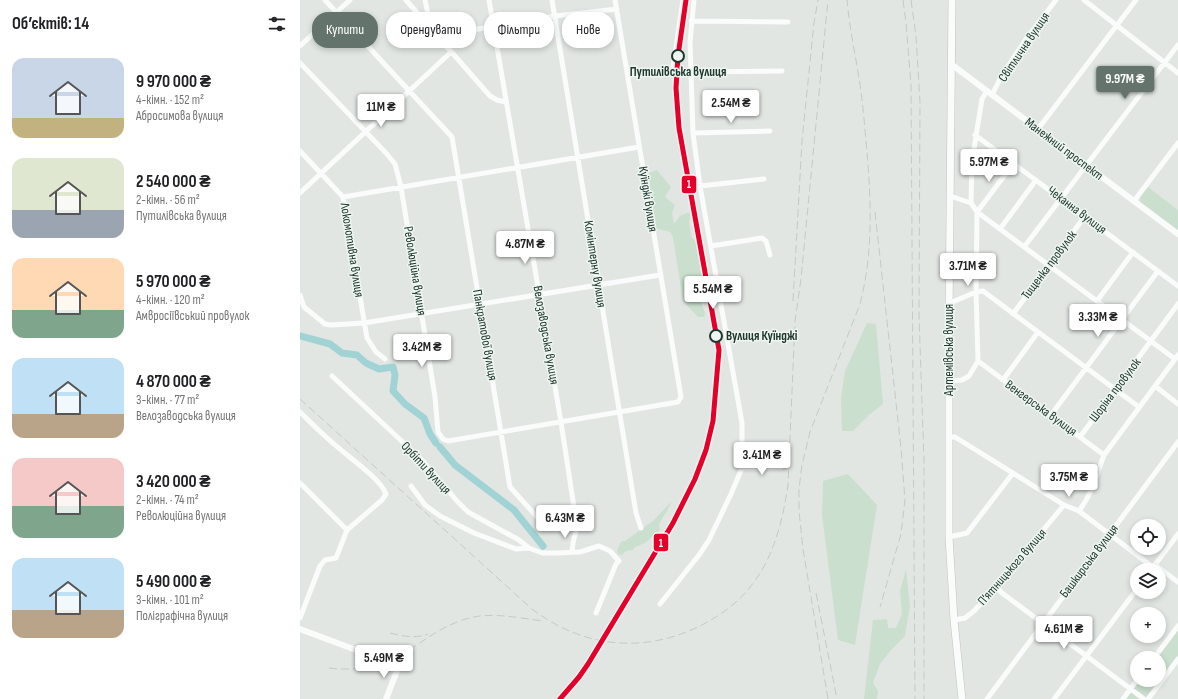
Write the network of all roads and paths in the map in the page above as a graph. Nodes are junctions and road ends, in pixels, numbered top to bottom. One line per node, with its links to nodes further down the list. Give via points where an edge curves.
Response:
1 (325, 0): 15 (street, Панкратової вулиця)
2 (350, 0): 16 (street)
3 (406, 0): 17 (street)
4 (425, 0): 18 (street)
5 (489, 0): 19 (street, Велозаводська вулиця)
6 (552, 0): 20 (street, Комінтерну вулиця)
7 (615, 0): 14 (street, Куїнджі вулиця)
8 (683, 0): 34 (street)
9 (694, 0): 21 (street)
10 (952, 0): 33 (main road, Артемівська вулиця)
11 (1056, 0): 40 (street, Світлична вулиця, via 1001,77)
12 (1084, 0): 23 (street)
13 (1136, 0): 23 (street)
14 (617, 9): 20 (street); 48 (street, Куїнджі вулиця)
15 (335, 12)
16 (337, 12)
17 (416, 12)
18 (427, 12)
19 (491, 12)
20 (555, 16): 50 (street, Комінтерну вулиця)
21 (691, 21): 22 (street); 36 (street)
22 (788, 22)
23 (1116, 25): 31 (street); 42 (street)
24 (312, 35): 26 (street)
25 (1178, 44): 31 (street)
26 (300, 46)
27 (369, 48): 38 (street, Панкратової вулиця)
28 (448, 48): 30 (street)
29 (497, 48): 41 (street, Велозаводська вулиця)
30 (451, 52): 38 (street); 41 (street, via 490,96)
31 (1164, 62): 37 (street); 52 (street)
32 (300, 63): 44 (street, Революційна вулиця)
33 (951, 64): 39 (street, Манежний проспект); 61 (main road, Артемівська вулиця)
34 (673, 68)
35 (782, 71): 36 (street)
36 (691, 72): 45 (street)
37 (1178, 73)
38 (409, 91): 44 (street); 55 (street, Панкратової вулиця, via 452,137)
39 (987, 91): 40 (street, Манежний проспект); 46 (street, via 982,99)
40 (992, 95): 42 (street, Манежний проспект)
41 (506, 102): 53 (street, Велозаводська вулиця)
42 (1038, 129): 52 (street, Манежний проспект)
43 (770, 131): 45 (street)
44 (365, 132): 54 (street); 59 (street, Революційна вулиця, via 395,164)
45 (693, 133): 58 (street)
46 (975, 135): 51 (street, Чеканна вулиця); 65 (street)
47 (1178, 143): 64 (street)
48 (639, 147): 50 (street); 76 (street, Куїнджі вулиця)
49 (300, 151): 54 (street, Локомотивна вулиця)
50 (578, 157): 53 (street); 77 (street, Комінтерну вулиця)
51 (1014, 163): 57 (street, Чеканна вулиця); 66 (street)
52 (1086, 165): 63 (street); 64 (street, Манежний проспект)
53 (517, 167): 55 (street); 80 (street, Велозаводська вулиця)
54 (321, 173): 60 (street); 62 (street, Локомотивна вулиця)
55 (459, 177): 59 (street); 84 (street, Панкратової вулиця)
56 (764, 179): 58 (street)
57 (1036, 180): 63 (street, Чеканна вулиця); 68 (street)
58 (700, 186): 70 (street)
59 (401, 187): 62 (street); 86 (street, Революційна вулиця)
60 (300, 193)
61 (950, 196): 65 (street); 83 (main road, Артемівська вулиця)
62 (343, 197): 89 (street, Локомотивна вулиця)
63 (1060, 198): 67 (street, Чеканна вулиця); 71 (street)
64 (1134, 201): 69 (street, Манежний проспект)
65 (971, 203): 66 (street)
66 (977, 212): 68 (street); 79 (street)
67 (1085, 216): 72 (street, Чеканна вулиця); 74 (street, Тищенка провулок)
68 (1000, 229): 71 (street)
69 (1178, 234)
70 (711, 246): 73 (street, via 762,238 766,241); 114 (street, via 742,422)
71 (1024, 247): 74 (street)
72 (1133, 252): 75 (street, Чеканна вулиця); 82 (street)
73 (770, 255)
74 (1049, 265): 82 (street); 87 (street, Тищенка провулок)
75 (1158, 271): 78 (street, Чеканна вулиця); 88 (street)
76 (660, 274): 77 (street); 101 (street, Куїнджі вулиця)
77 (599, 284): 80 (street); 104 (street, Комінтерну вулиця)
78 (1178, 286)
79 (976, 292): 83 (street); 87 (street, via 983,291); 94 (street)
80 (539, 294): 84 (street); 107 (street, Велозаводська вулиця)
81 (300, 295): 89 (street, via 304,307 325,324)
82 (1097, 301): 88 (street)
83 (950, 303): 97 (main road, Артемівська вулиця)
84 (480, 304): 86 (street); 108 (street, Панкратової вулиця)
85 (1178, 304): 91 (street, Шоріна провулок)
86 (422, 314): 89 (street); 108 (street, Революційна вулиця, via 438,432 443,440)
87 (1013, 314): 90 (street)
88 (1122, 319): 91 (street); 95 (street)
89 (364, 323): 93 (street, Локомотивна вулиця, via 369,343)
90 (1038, 332): 95 (street); 98 (street)
91 (1151, 341): 92 (street); 100 (street, Шоріна провулок)
92 (1177, 357): 99 (street)
93 (385, 359)
94 (978, 361): 97 (street, Артемівська вулиця, via 969,376 962,380); 98 (street, Венгерська вулиця)
95 (1086, 368): 100 (street); 106 (street)
96 (332, 376): 126 (street, Орбіти вулиця, via 422,461 468,512)
97 (949, 380): 110 (main road, Артемівська вулиця)
98 (1003, 380): 106 (street, Венгерська вулиця)
99 (1155, 386): 102 (street); 103 (street)
100 (1115, 389): 103 (street); 109 (street, Шоріна провулок)
101 (681, 397): 104 (street, Революційна вулиця, via 678,402)
102 (1178, 404)
103 (1139, 407): 112 (street)
104 (619, 411): 107 (street, Революційна вулиця); 121 (street, Комінтерну вулиця, via 636,513)
105 (300, 412): 122 (street, via 384,489 386,494)
106 (1051, 415): 109 (street, Венгерська вулиця)
107 (561, 422): 108 (street, Революційна вулиця); 127 (street, Велозаводська вулиця, via 577,527)
108 (502, 432): 120 (street, Панкратової вулиця, via 510,487)
109 (1080, 436): 112 (street, Венгерська вулиця)
110 (949, 437): 115 (street, via 955,437); 125 (main road, Артемівська вулиця)
111 (1178, 442): 123 (street, Башкирська вулиця)
112 (1104, 455): 119 (street, via 1094,487)
113 (781, 467): 114 (street)
114 (742, 468): 134 (street, via 709,540)
115 (1013, 473): 118 (street); 125 (street, via 967,533)
116 (300, 483): 122 (street)
117 (411, 486): 126 (street, via 425,505 440,516 474,533 516,549)
118 (1064, 506): 119 (street); 132 (street, П’ятницького вулиця)
119 (1079, 511): 123 (street)
120 (538, 518)
121 (641, 528)
122 (347, 530): 136 (street, via 336,558 325,560 320,566)
123 (1109, 534): 128 (street); 138 (street, Башкирська вулиця)
124 (1178, 534): 129 (street)
125 (949, 537): 137 (main road, Артемівська вулиця)
126 (529, 548): 127 (street, via 542,553)
127 (572, 552): 135 (street, via 599,546 610,550 619,561)
128 (1146, 563)
129 (1156, 563)
130 (1166, 573): 131 (street)
131 (1178, 582)
132 (996, 587): 137 (street, П’ятницького вулиця, via 965,618); 138 (street)
133 (1130, 598): 142 (street)
134 (660, 604)
135 (596, 613)
136 (300, 618)
137 (954, 620): 146 (main road, Артемівська вулиця)
138 (1043, 623): 142 (street); 147 (street, Башкирська вулиця)
139 (1178, 626): 141 (street)
140 (300, 629): 145 (street, via 399,666)
141 (1159, 651)
142 (1086, 656): 144 (street); 148 (street)
143 (1178, 659): 151 (street)
144 (1130, 689): 149 (street); 150 (street)
145 (386, 699)
146 (962, 699)
147 (986, 699)
148 (1054, 699)
149 (1123, 699)
150 (1144, 699)
151 (1148, 699)

